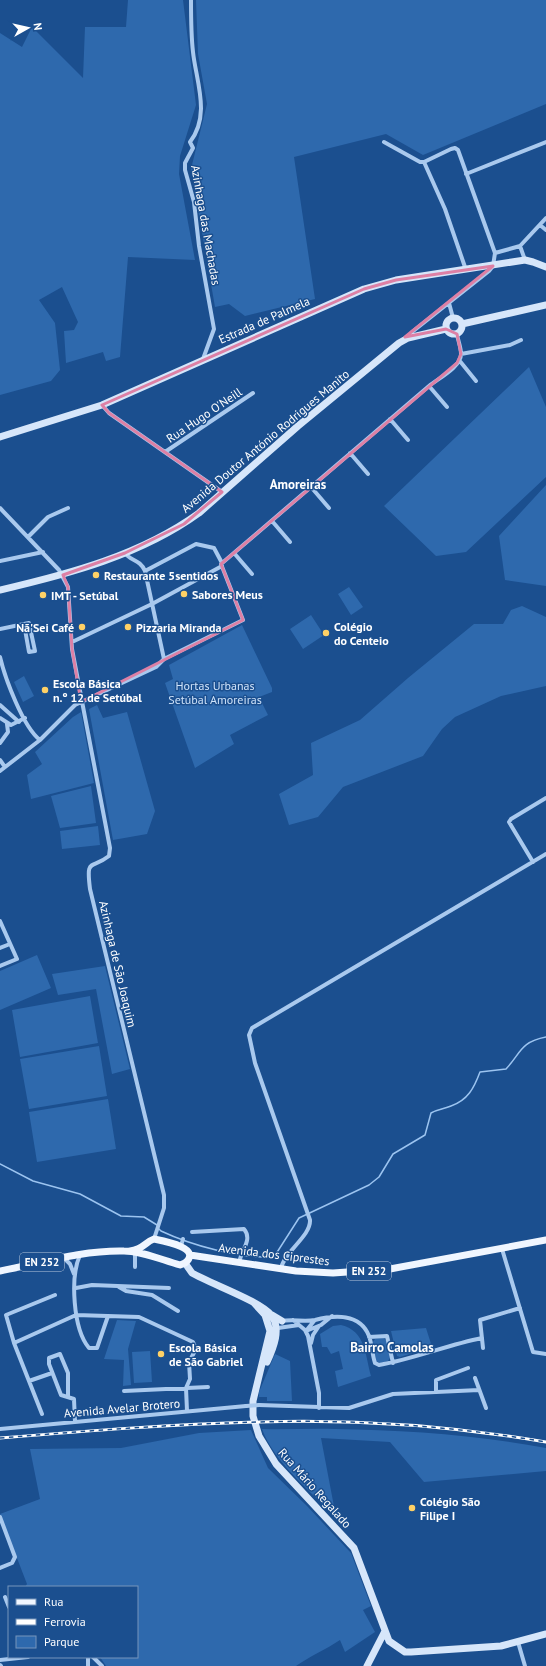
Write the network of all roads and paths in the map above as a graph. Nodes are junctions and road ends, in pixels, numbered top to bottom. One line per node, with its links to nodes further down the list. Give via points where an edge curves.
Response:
1 (191, 0): 24 (street, Azinhaga das Machadas, via 193,53 201,90 201,111 195,136 190,142 193,148 184,170 194,202 214,329)
2 (384, 142): 4 (street, via 414,160)
3 (546, 144): 5 (street)
4 (424, 162): 5 (street, via 455,148); 14 (street, via 445,209)
5 (466, 174): 10 (street)
6 (546, 218): 7 (street)
7 (540, 225): 8 (street); 9 (street)
8 (546, 230)
9 (520, 246): 10 (street); 11 (street)
10 (495, 253): 12 (street)
11 (525, 260): 12 (street, Estrada de Palmela); 13 (street, Estrada de Palmela)
12 (493, 266): 14 (street, Estrada de Palmela); 15 (street, Avenida Doutor António Rodrigues Manito)
13 (546, 267)
14 (466, 270): 24 (street, Estrada de Palmela, via 396,280 364,289)
15 (450, 303): 17 (street); 21 (street, Avenida Doutor António Rodrigues Manito, via 412,332)
16 (546, 305): 18 (street)
17 (453, 318): 18 (street); 19 (street, via 448,321)
18 (462, 324): 20 (street, via 462,329)
19 (446, 328): 20 (street, via 452,334); 21 (street)
20 (457, 334): 23 (street)
21 (408, 338): 38 (street, Avenida Doutor António Rodrigues Manito, via 298,426)
22 (521, 340): 23 (street, via 510,345)
23 (461, 354): 25 (street)
24 (203, 359): 29 (street, Estrada de Palmela)
25 (459, 360): 26 (street); 27 (street)
26 (476, 381)
27 (429, 386): 30 (street); 31 (street)
28 (253, 393): 34 (street, Rua Hugo O'Neill)
29 (102, 405): 32 (street, Estrada de Palmela); 34 (street, via 109,413)
30 (447, 407)
31 (390, 419): 33 (street); 35 (street)
32 (0, 437)
33 (408, 440)
34 (166, 452): 38 (street)
35 (350, 453): 36 (street); 37 (street)
36 (368, 474)
37 (311, 487): 41 (street); 42 (street)
38 (222, 492): 46 (street, Avenida Doutor António Rodrigues Manito, via 184,524)
39 (0, 508): 43 (street)
40 (68, 508): 43 (street, via 48,517)
41 (329, 508)
42 (272, 521): 44 (street); 47 (street)
43 (28, 537): 45 (street)
44 (290, 542)
45 (43, 552): 48 (street); 52 (street)
46 (125, 553): 50 (street, via 127,557 140,562); 52 (street, Avenida Doutor António Rodrigues Manito)
47 (234, 553): 49 (street); 51 (street)
48 (0, 561)
49 (222, 564): 50 (street, via 214,548 196,544); 54 (street); 59 (street, via 243,620)
50 (145, 571): 54 (street)
51 (252, 574)
52 (63, 575): 53 (street, Avenida Doutor António Rodrigues Manito); 57 (street, via 68,587)
53 (0, 590)
54 (152, 604): 57 (street); 59 (street)
55 (24, 624): 55 (street, via 30,625 35,650 29,652); 56 (street)
56 (0, 629)
57 (72, 642): 60 (street)
58 (0, 658): 63 (street, via 6,680)
59 (164, 659): 60 (street, via 156,667)
60 (81, 702): 66 (street); 79 (street, Azinhaga de São Joaquim, via 110,853 106,859 92,864 89,869 90,888 164,1195 161,1222)
61 (0, 705): 64 (street)
62 (0, 718): 65 (street)
63 (25, 718): 64 (street); 66 (street)
64 (19, 722): 65 (street)
65 (7, 724): 67 (street, via 8,732)
66 (40, 740): 69 (street)
67 (0, 743)
68 (0, 760): 69 (street)
69 (5, 767): 70 (street)
70 (0, 771)
71 (546, 798): 73 (street, via 511,818 509,822)
72 (546, 854): 73 (street)
73 (533, 862): 91 (street, via 252,1028 249,1035 255,1063 310,1220 308,1229 283,1260)
74 (0, 921): 75 (street)
75 (10, 944): 76 (street); 77 (street, via 17,959)
76 (0, 948)
77 (0, 966)
78 (192, 1232): 88 (street, via 244,1229 248,1233 248,1241)
79 (154, 1239): 81 (main road, EN 252); 85 (main road, via 182,1243)
80 (546, 1240): 82 (main road, Avenida dos Ciprestes / EN 252)
81 (146, 1245): 83 (main road, EN 252); 86 (main road, via 145,1250)
82 (502, 1249): 91 (main road, Avenida dos Ciprestes / EN 252, via 376,1271 333,1273); 99 (street)
83 (132, 1252): 84 (main road, EN 252); 86 (main road, EN 252); 90 (street)
84 (80, 1255): 87 (main road, EN 252); 93 (street, via 75,1267)
85 (190, 1255): 88 (main road, Avenida dos Ciprestes / EN 252); 89 (main road)
86 (149, 1256): 89 (main road, EN 252, via 180,1265)
87 (63, 1257): 92 (main road, EN 252); 93 (street)
88 (239, 1261): 91 (main road, Avenida dos Ciprestes / EN 252)
89 (185, 1263): 98 (street, via 192,1273)
90 (136, 1267)
91 (281, 1268)
92 (1, 1269)
93 (75, 1276): 95 (street)
94 (117, 1286): 95 (street, via 92,1285); 96 (street); 100 (street, via 126,1291 152,1295)
95 (76, 1288): 101 (street)
96 (168, 1288)
97 (55, 1295): 115 (street, via 6,1315)
98 (254, 1303): 102 (street); 110 (street)
99 (520, 1308): 114 (street, via 481,1319 479,1323); 118 (street, via 533,1352)
100 (178, 1311)
101 (76, 1315): 103 (street); 103 (street, via 87,1346 95,1349); 115 (street)
102 (272, 1315): 107 (street); 110 (street)
103 (108, 1316): 126 (street, via 145,1319 193,1342 196,1349 190,1362 190,1379)
104 (332, 1316): 106 (street); 108 (street); 113 (street, via 354,1320)
105 (293, 1320): 106 (street); 107 (street); 109 (street)
106 (315, 1320): 111 (street, via 309,1324)
107 (283, 1324): 109 (street); 110 (street); 112 (street)
108 (321, 1324): 111 (street); 116 (street, via 313,1335)
109 (299, 1325): 111 (street)
110 (273, 1326): 112 (street, Rua Mário Regalado); 124 (street, Rua Mário Regalado)
111 (306, 1331): 116 (street)
112 (276, 1334): 124 (street, Rua Mário Regalado)
113 (370, 1337): 119 (street, via 387,1336); 119 (street, via 375,1364)
114 (482, 1338): 117 (street); 119 (street, via 458,1342)
115 (14, 1343): 123 (street)
116 (311, 1347): 131 (street)
117 (483, 1348)
118 (546, 1354)
119 (393, 1363)
120 (468, 1368): 129 (street, via 437,1379)
121 (52, 1373): 123 (street); 130 (street, via 61,1395); 130 (street, via 49,1358 60,1354 68,1373)
122 (475, 1378): 127 (street)
123 (29, 1381): 134 (street)
124 (258, 1382): 141 (street, Rua Mário Regalado, via 253,1413 264,1446 291,1480 347,1539 358,1555)
125 (208, 1387): 126 (street)
126 (186, 1388): 128 (street); 133 (street)
127 (479, 1390): 129 (street, Avenida Avelar Brotero); 132 (street)
128 (124, 1391)
129 (436, 1392): 131 (street, Avenida Avelar Brotero, via 393,1394 349,1408)
130 (68, 1396): 135 (street, via 74,1399)
131 (319, 1408): 133 (street, Avenida Avelar Brotero, bridge, via 259,1405)
132 (486, 1408)
133 (187, 1411): 135 (street, Avenida Avelar Brotero)
134 (42, 1414)
135 (75, 1422): 136 (street, Avenida Avelar Brotero)
136 (0, 1429)
137 (0, 1517): 138 (street, via 15,1556 12,1563)
138 (0, 1568)
139 (5, 1597): 140 (street)
140 (8, 1604)
141 (386, 1631): 143 (street, Rua Mário Regalado, via 389,1641 405,1652 501,1646); 148 (street)
142 (546, 1634): 143 (street, Rua Mário Regalado)
143 (518, 1642): 149 (street)
144 (19, 1658): 146 (street)
145 (94, 1658): 147 (street)
146 (0, 1660)
147 (102, 1666)
148 (367, 1666)
149 (525, 1666)

